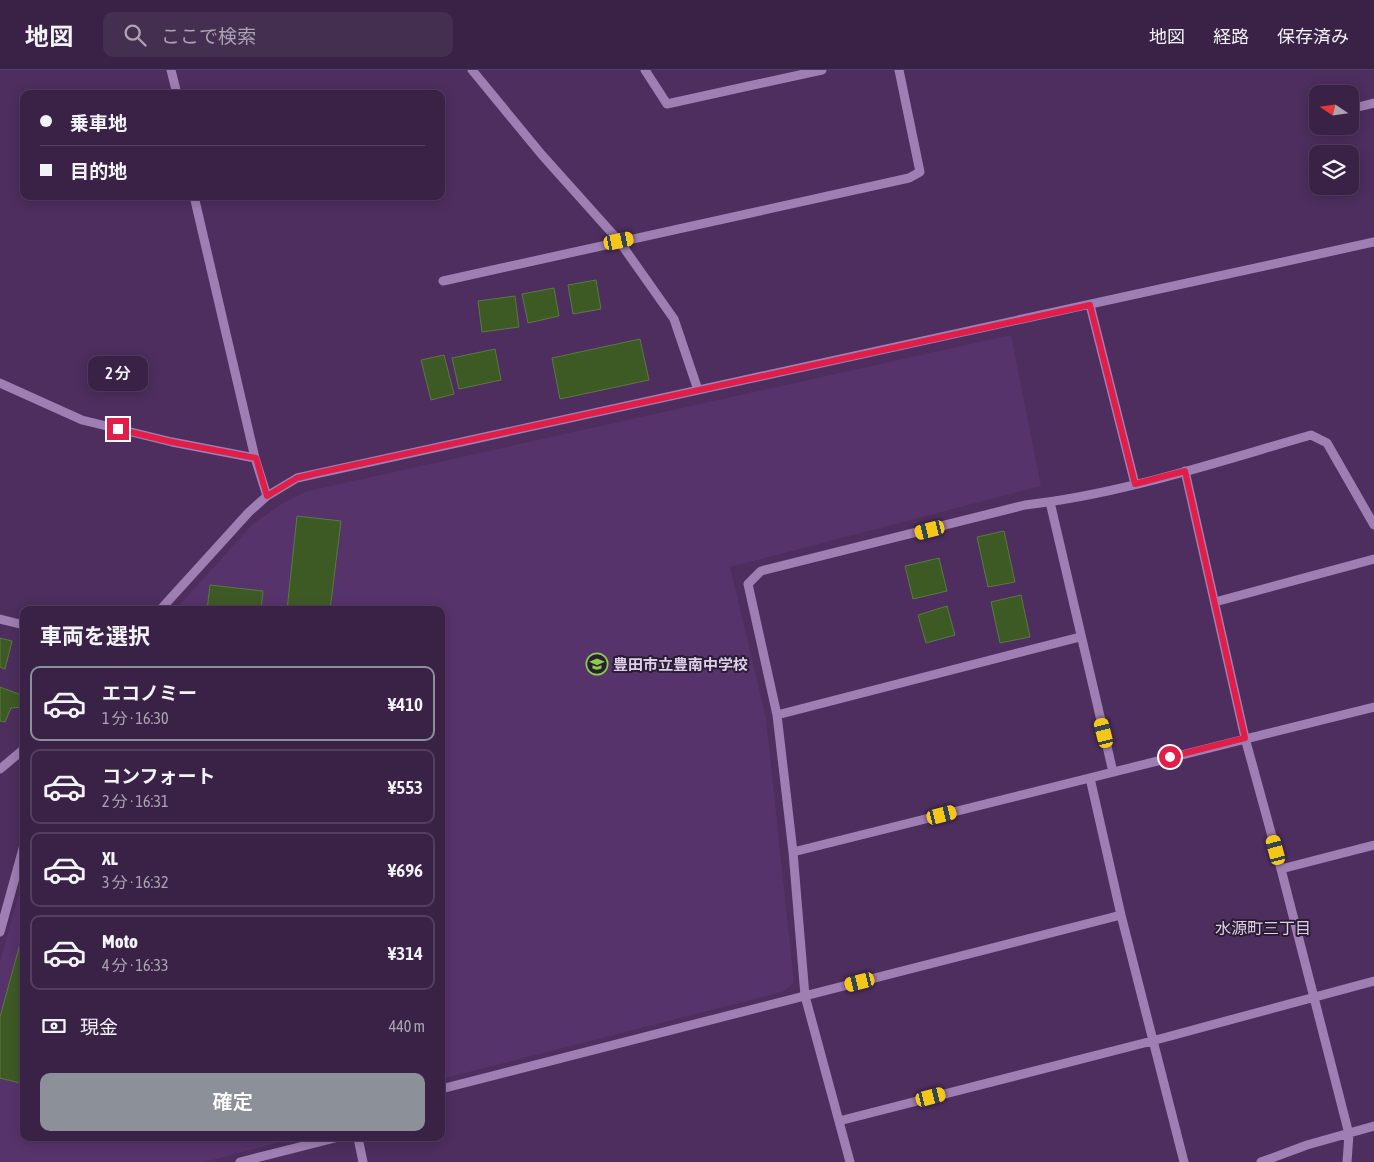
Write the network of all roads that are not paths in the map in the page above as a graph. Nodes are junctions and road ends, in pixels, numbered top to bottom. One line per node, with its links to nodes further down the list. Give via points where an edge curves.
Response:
1 (171, 70): 8 (street)
2 (472, 70): 12 (street)
3 (645, 70): 7 (street, via 667,104)
4 (771, 70): 7 (street)
5 (822, 70): 7 (street)
6 (899, 70): 12 (street, via 920,172 909,178)
7 (774, 80)
8 (176, 90)
9 (1374, 103): 10 (street)
10 (1359, 107)
11 (195, 200): 18 (street)
12 (619, 241): 14 (street); 17 (street, via 674,319)
13 (1374, 242): 15 (street)
14 (443, 281)
15 (1090, 305): 17 (street); 20 (street)
16 (0, 384): 18 (street, via 82,420)
17 (698, 390): 21 (street, via 297,478)
18 (256, 458): 21 (street)
19 (1185, 471): 20 (street); 23 (street, via 1311,435 1327,442); 25 (street)
20 (1135, 484): 22 (street)
21 (267, 496): 26 (street)
22 (1050, 502): 29 (street); 31 (street, via 761,572 748,584)
23 (1374, 525)
24 (1374, 560): 25 (street)
25 (1215, 602): 32 (street)
26 (164, 606)
27 (0, 619): 28 (street)
28 (20, 623)
29 (1080, 637): 31 (street); 35 (street)
30 (1374, 707): 32 (street)
31 (778, 715): 38 (street)
32 (1245, 738): 35 (street); 40 (street)
33 (20, 752): 34 (street)
34 (0, 768)
35 (1113, 772): 36 (street)
36 (1090, 778): 38 (street); 41 (street)
37 (1374, 845): 40 (street)
38 (793, 852): 44 (street)
39 (20, 860): 42 (street)
40 (1281, 869): 45 (street)
41 (1121, 915): 44 (street); 46 (street)
42 (0, 932)
43 (1374, 981): 45 (street)
44 (805, 996): 47 (street); 48 (street)
45 (1314, 999): 46 (street); 50 (street)
46 (1152, 1041): 48 (street); 56 (street)
47 (445, 1088)
48 (839, 1121): 55 (street)
49 (1374, 1126): 50 (street)
50 (1349, 1134): 57 (street); 58 (street)
51 (323, 1141): 53 (street)
52 (359, 1141): 54 (street)
53 (240, 1162)
54 (364, 1162)
55 (850, 1162)
56 (1184, 1162)
57 (1261, 1162)
58 (1347, 1162)

